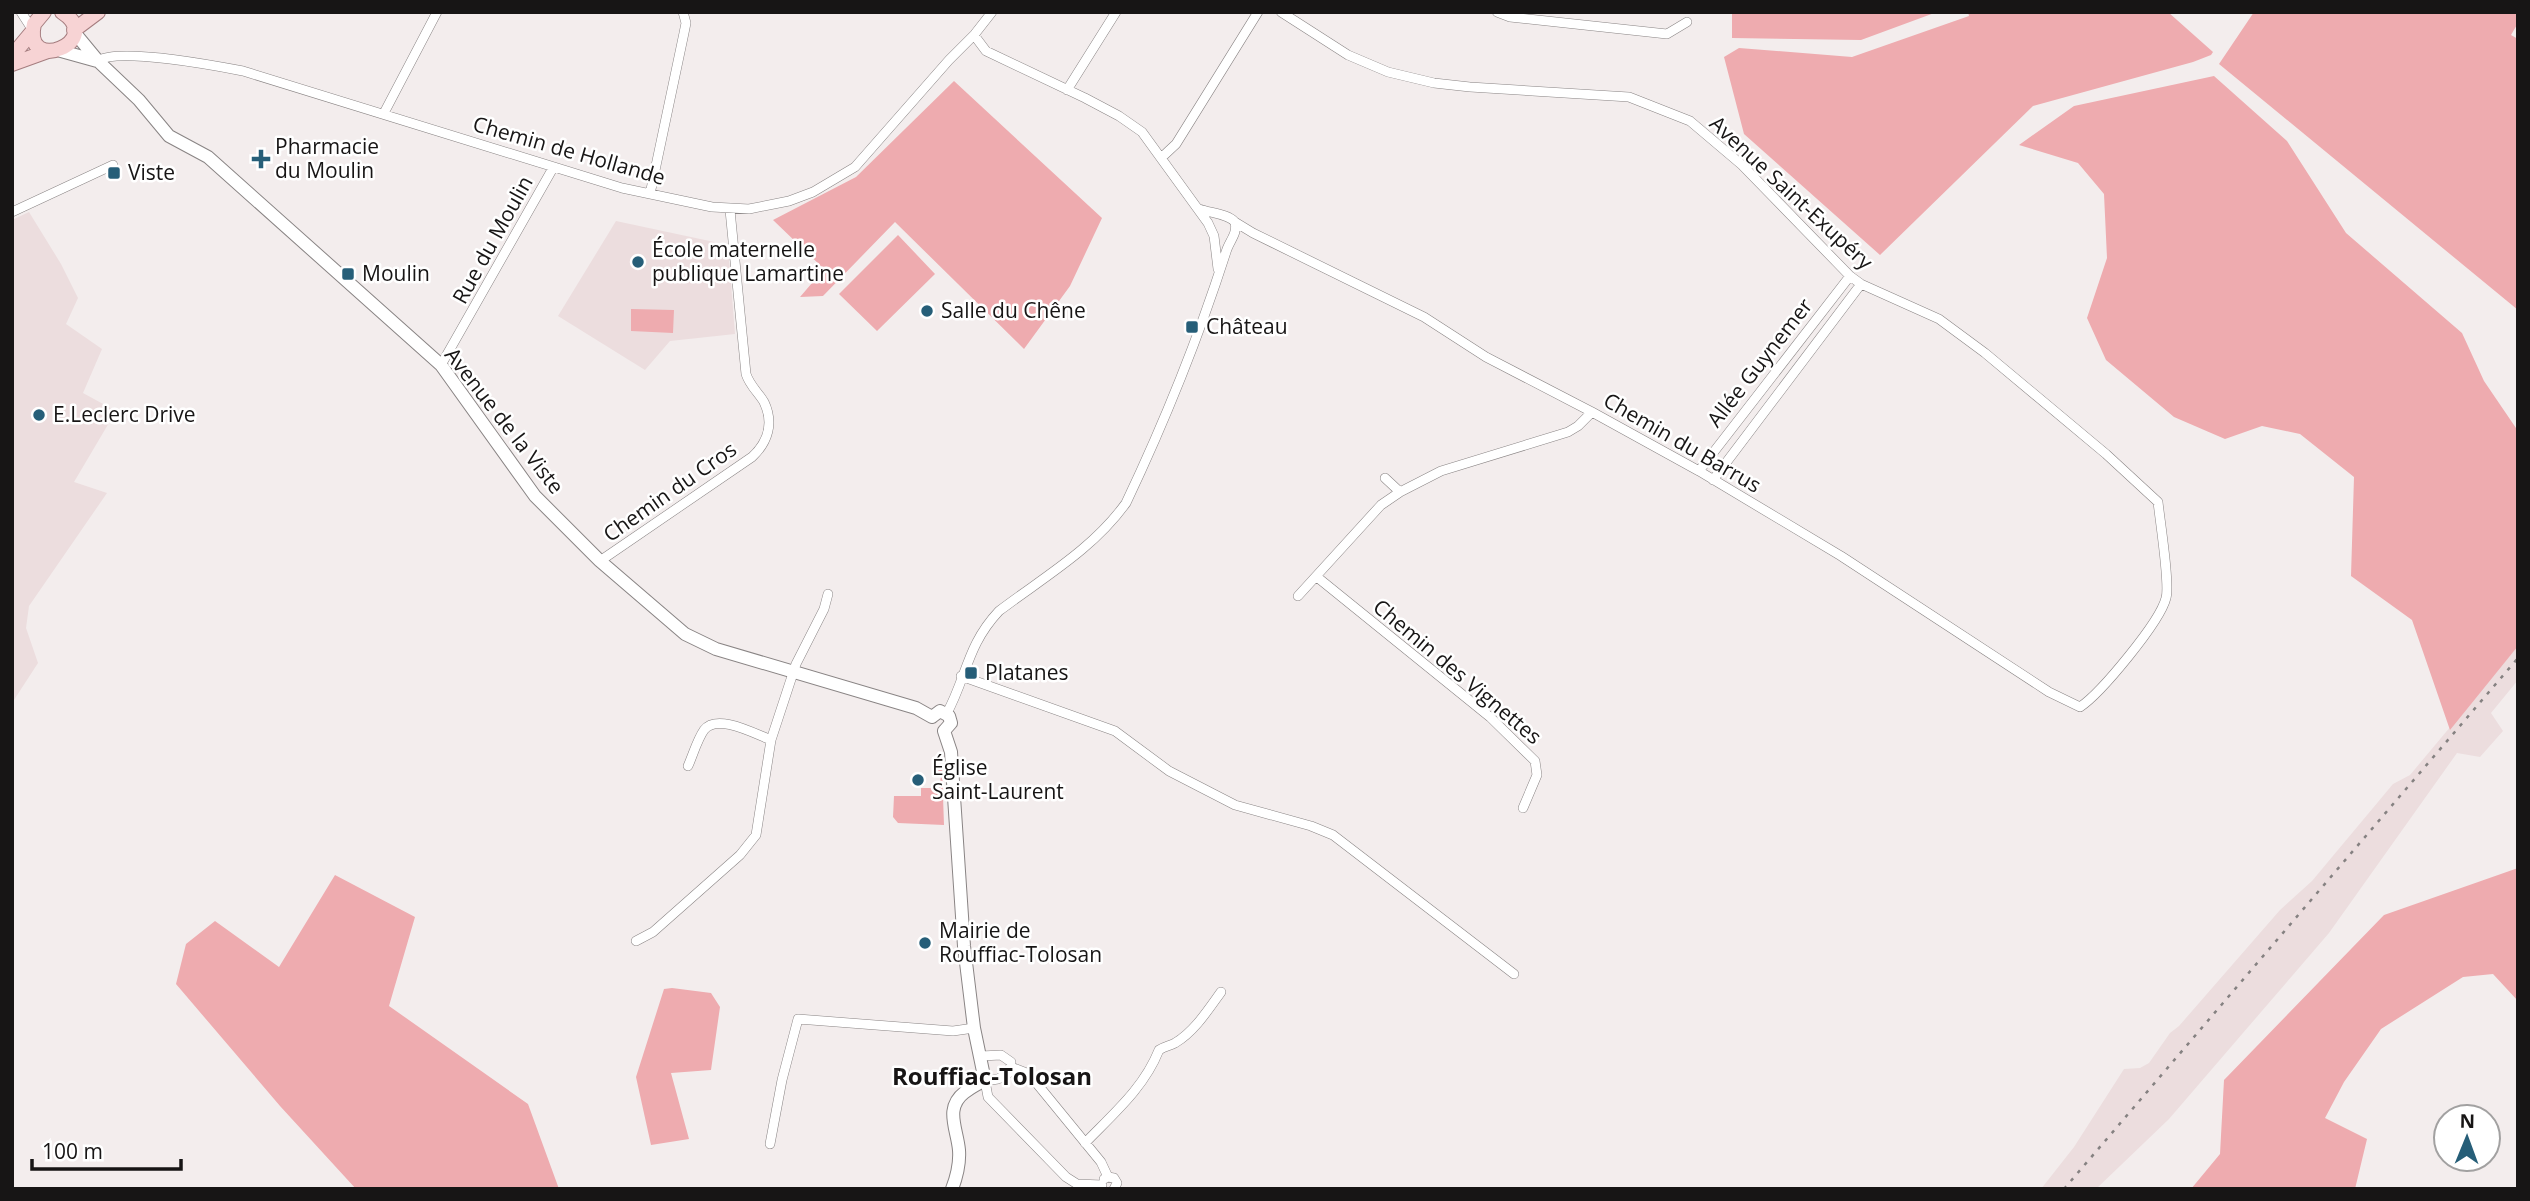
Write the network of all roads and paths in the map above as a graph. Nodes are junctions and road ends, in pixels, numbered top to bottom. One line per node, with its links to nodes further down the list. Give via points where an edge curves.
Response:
1 (21, 12): 13 (street)
2 (44, 12): 13 (main road)
3 (62, 12): 14 (main road)
4 (98, 12): 14 (main road)
5 (437, 12): 21 (street)
6 (683, 12): 25 (street, via 686,23)
7 (992, 12): 15 (street, Chemin de Hollande)
8 (1116, 12): 20 (street)
9 (1258, 12): 22 (street, via 1176,144)
10 (1281, 12): 35 (street, Avenue Saint-Exupéry, via 1348,55 1388,72 1470,87 1629,97 1690,121 1742,165)
11 (1497, 12): 12 (street, via 1667,34)
12 (1687, 22)
13 (32, 30): 16 (main road, via 35,42); 17 (main road)
14 (74, 31): 16 (main road, via 70,43); 18 (street, Avenue de la Viste)
15 (974, 35): 20 (street, via 986,51); 26 (street, Chemin de Hollande, via 855,167 789,201)
16 (54, 51): 18 (street, Avenue de la Viste); 19 (main road)
17 (12, 56)
18 (97, 61): 21 (street, Chemin de Hollande, via 114,56 197,62); 37 (street, Avenue de la Viste, via 169,136 208,157)
19 (12, 64)
20 (1067, 90): 22 (street, via 1142,132)
21 (384, 113): 24 (street, Chemin de Hollande)
22 (1161, 158): 27 (street)
23 (113, 165): 28 (street)
24 (553, 168): 25 (street, Chemin de Hollande); 37 (street, Rue du Moulin)
25 (650, 194): 26 (street, Chemin de Hollande)
26 (730, 209): 43 (street, Chemin du Cros, via 746,374 765,405 769,436 752,457)
27 (1199, 209): 29 (street); 31 (street)
28 (12, 212)
29 (1220, 216): 30 (street); 31 (street, via 1213,221)
30 (1235, 222): 32 (street, Chemin du Barrus); 33 (street)
31 (1213, 233): 33 (street, via 1222,240); 34 (street)
32 (1253, 233): 33 (street); 38 (street, Chemin du Barrus, via 1424,317 1486,357)
33 (1233, 237): 34 (street)
34 (1218, 274): 48 (street, via 1126,503 1085,549 999,611 977,637)
35 (1850, 276): 36 (street, Avenue Saint-Exupéry); 39 (street, Allée Guynemer)
36 (1861, 284): 41 (street, Allée Guynemer); 49 (street, Avenue Saint-Exupéry, via 1939,319 2158,502 2167,596 2161,613 2116,672)
37 (441, 365): 43 (street, Avenue de la Viste, via 535,496)
38 (1592, 412): 39 (street, Chemin du Barrus); 42 (street, via 1567,432 1441,471)
39 (1699, 471): 41 (street, Chemin du Barrus)
40 (1385, 478): 42 (street)
41 (1713, 480): 49 (street, Chemin du Barrus, via 1841,556 2049,692)
42 (1400, 492): 44 (street, via 1381,505)
43 (600, 561): 47 (street, Avenue de la Viste, via 685,634 716,649)
44 (1317, 578): 46 (street); 55 (street, Chemin des Vignettes, via 1490,717 1535,761 1537,775)
45 (828, 594): 47 (street)
46 (1298, 596)
47 (793, 671): 51 (street, Avenue de la Viste, via 916,708); 53 (street)
48 (961, 676): 50 (street); 57 (street, via 1115,731 1169,771 1235,805 1333,835)
49 (2080, 707)
50 (947, 713): 51 (street, via 940,711); 52 (street, via 951,723)
51 (932, 717): 52 (street, via 934,728)
52 (944, 731): 59 (street, via 951,752)
53 (771, 740): 54 (street, via 723,722 713,723 705,729); 56 (street, via 756,835 740,855 653,932)
54 (688, 766)
55 (1523, 808)
56 (636, 941)
57 (1514, 974)
58 (1221, 992): 63 (street, via 1193,1027 1159,1050 1136,1090)
59 (974, 1027): 60 (street); 64 (street, via 954,1031 798,1019)
60 (981, 1056): 61 (street, via 1002,1055); 62 (street)
61 (1011, 1067): 62 (street, via 1004,1076); 63 (street, via 1029,1074)
62 (985, 1081): 65 (street, via 988,1097 1066,1177 1077,1184); 67 (street, via 957,1099 954,1107 959,1162)
63 (1085, 1143): 65 (street, via 1101,1162)
64 (770, 1144)
65 (1105, 1183): 66 (street, via 1116,1180)
66 (1118, 1188)
67 (952, 1189)

